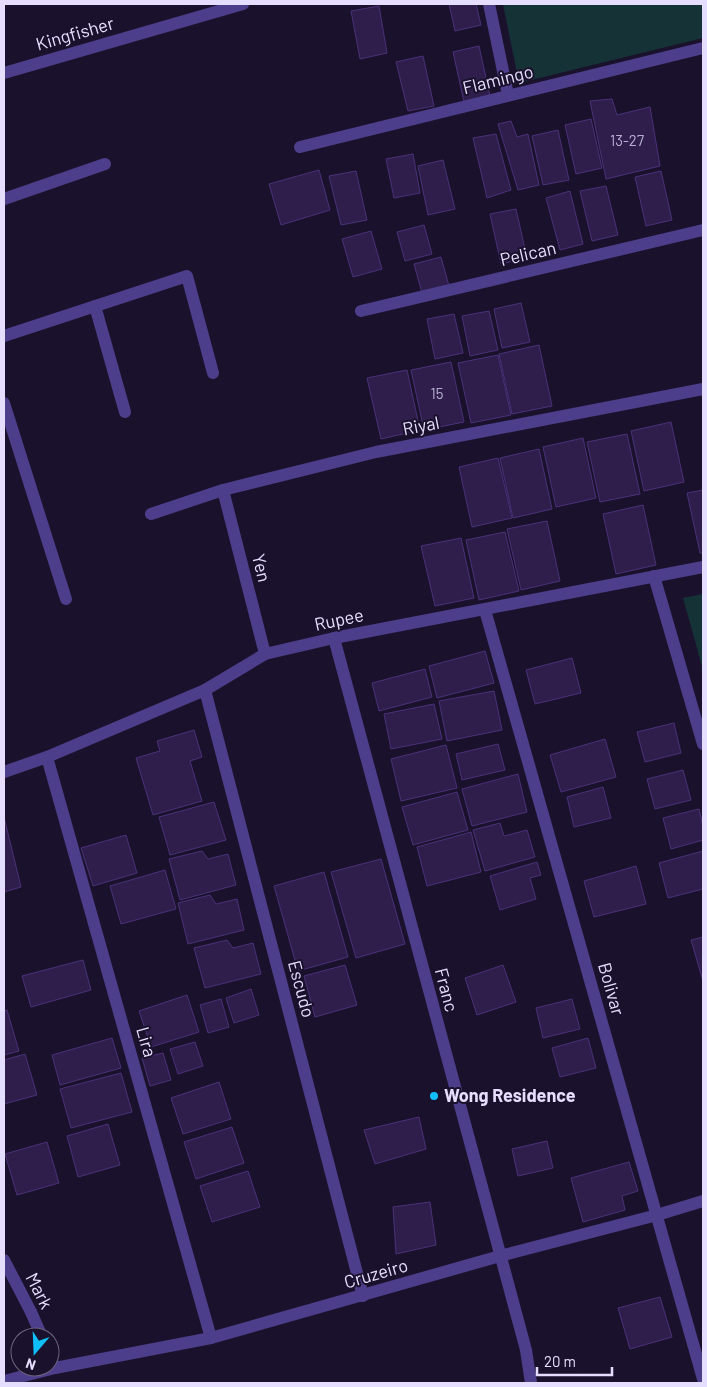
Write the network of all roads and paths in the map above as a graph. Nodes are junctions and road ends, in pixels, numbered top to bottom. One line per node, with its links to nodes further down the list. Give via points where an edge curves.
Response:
1 (243, 4): 4 (street, Kingfisher)
2 (489, 4): 5 (street)
3 (703, 48): 5 (street, Flamingo)
4 (4, 73)
5 (508, 95): 6 (street, Flamingo)
6 (300, 147)
7 (105, 164): 8 (street)
8 (4, 199)
9 (703, 230): 11 (street, Pelican)
10 (95, 306): 12 (street); 13 (street, via 188,276); 16 (street)
11 (361, 312)
12 (4, 336)
13 (213, 373)
14 (703, 389): 17 (street, Riyal, via 376,452)
15 (4, 403): 21 (street)
16 (125, 412)
17 (223, 490): 18 (street, Riyal); 24 (street, Yen)
18 (151, 514)
19 (703, 567): 20 (street, Rupee)
20 (654, 576): 22 (street, Rupee); 26 (street)
21 (66, 600)
22 (485, 610): 23 (street, Rupee); 30 (street, Bolivar)
23 (334, 638): 24 (street, Rupee); 31 (street, Franc)
24 (265, 654): 25 (street, Rupee)
25 (205, 690): 27 (street, Rupee); 33 (street, Escudo)
26 (703, 744)
27 (47, 757): 28 (street, Rupee); 35 (street, Lira)
28 (4, 772)
29 (703, 1201): 30 (street, Cruzeiro)
30 (657, 1215): 31 (street, Cruzeiro); 37 (street, Bolivar)
31 (500, 1256): 33 (street, Cruzeiro); 38 (street, Franc, via 526,1350)
32 (4, 1260): 34 (street, Mark)
33 (363, 1296): 35 (street, Cruzeiro)
34 (38, 1327)
35 (211, 1338): 36 (street, Cruzeiro)
36 (60, 1361)
37 (703, 1379)
38 (528, 1382)

